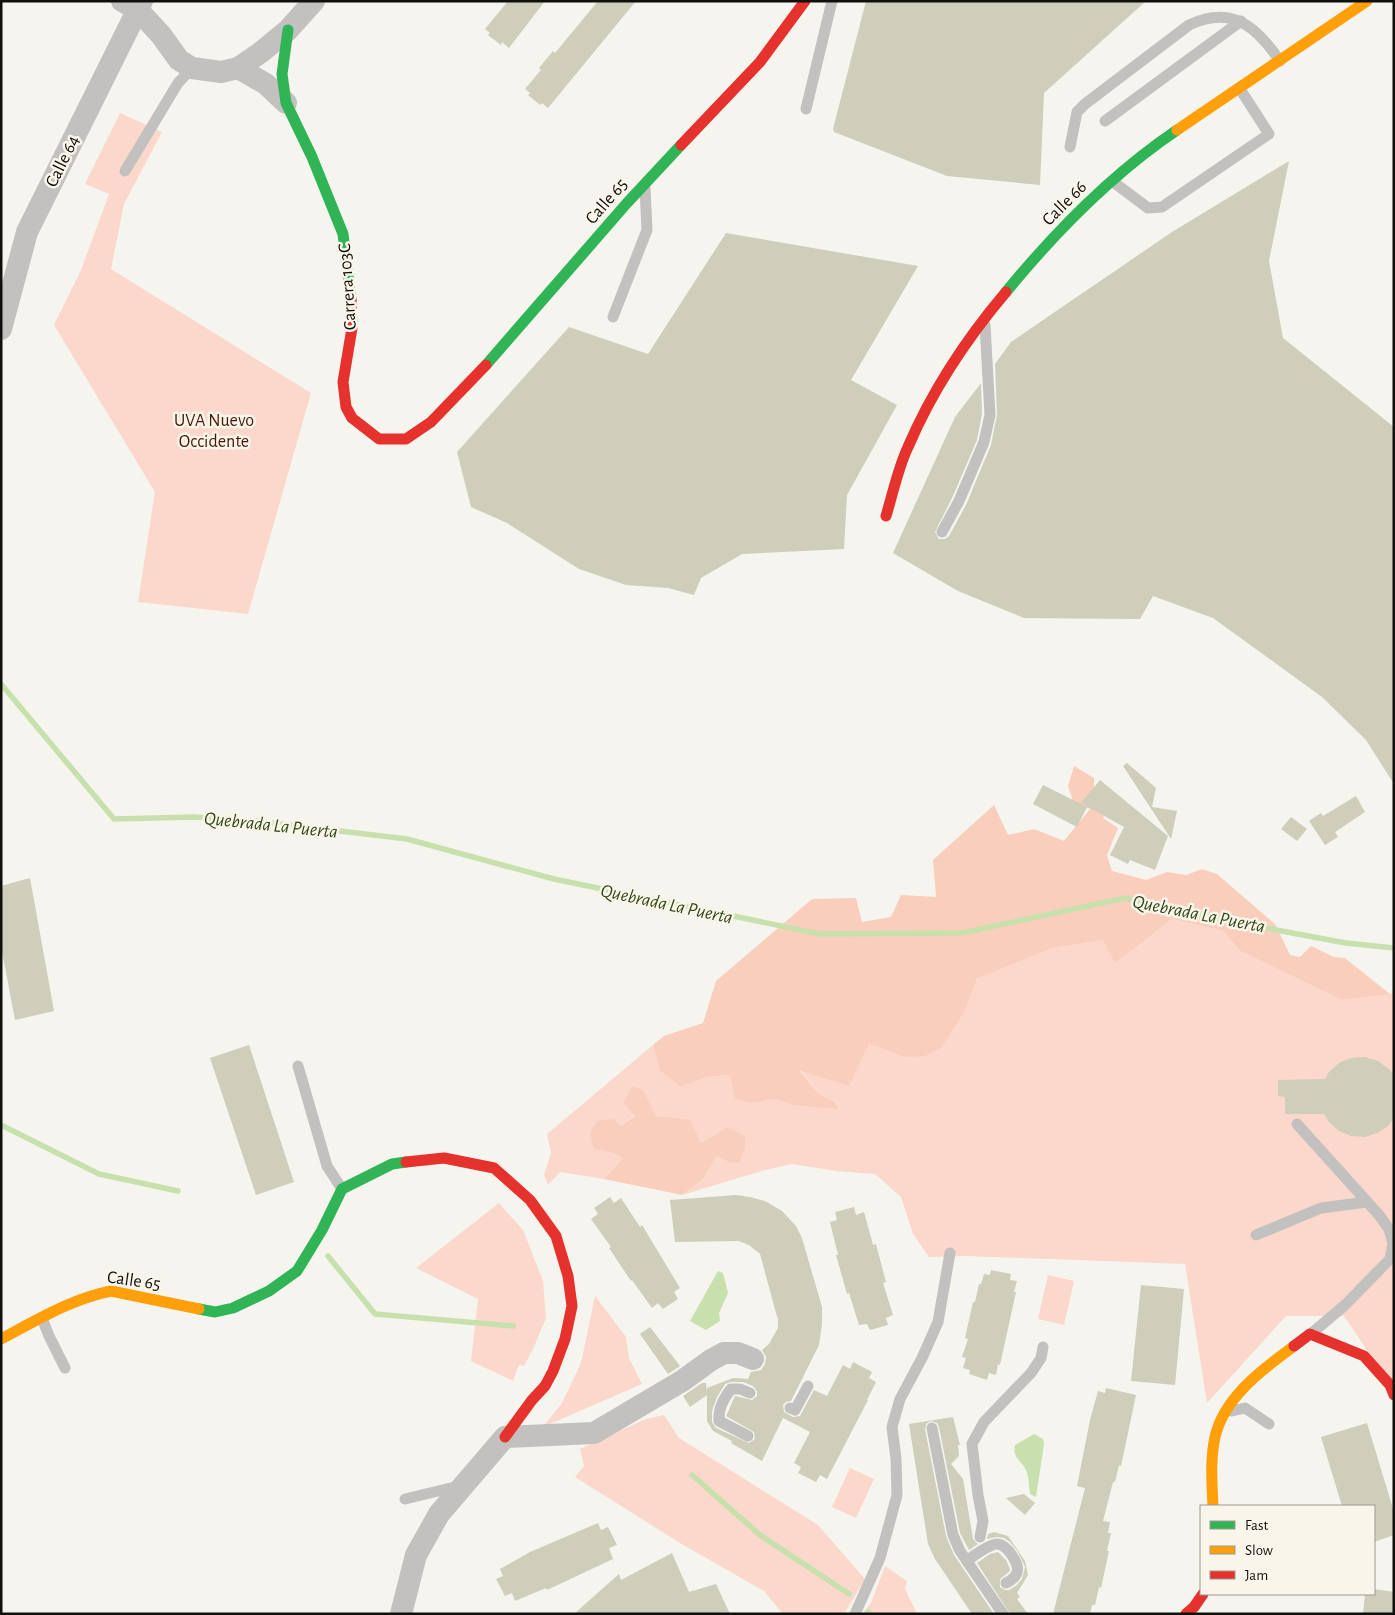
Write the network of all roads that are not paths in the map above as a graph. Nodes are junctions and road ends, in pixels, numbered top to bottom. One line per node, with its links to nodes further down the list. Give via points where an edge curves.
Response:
1 (314, 1): 7 (street)
2 (805, 1): 18 (street, Calle 65, via 760,62)
3 (832, 1): 13 (lane)
4 (1367, 1): 8 (street, Calle 66)
5 (134, 4): 9 (street, via 179,60); 21 (street, Calle 64, via 27,232)
6 (1241, 21): 8 (lane, via 1266,41); 14 (lane); 15 (lane, via 1204,18 1189,25 1077,112)
7 (288, 30): 10 (street); 12 (street, Carrera 103C, via 282,74)
8 (1280, 61): 11 (street, Calle 66)
9 (192, 68): 10 (street, via 221,72); 16 (lane, via 178,82)
10 (238, 68): 12 (street, via 266,84)
11 (1240, 89): 17 (street, Calle 66, via 1158,143); 17 (lane, via 1269,134 1162,207 1148,208)
12 (286, 103): 22 (street, Carrera 103C, via 312,157 342,234 350,283 352,328 343,382 346,407 352,418 379,439 406,439)
13 (806, 109)
14 (1105, 121)
15 (1070, 147)
16 (125, 171)
17 (1111, 181): 20 (street, Calle 66, via 1061,230)
18 (645, 184): 19 (lane, via 647,230); 22 (street, Calle 65, via 474,379)
19 (613, 317)
20 (984, 318): 23 (street, Calle 66, via 934,394 907,448); 24 (lane, via 990,415 984,442)
21 (1, 329)
22 (431, 422)
23 (886, 516)
24 (942, 532)
25 (298, 1066): 27 (lane, via 327,1166)
26 (1297, 1124): 28 (lane)
27 (342, 1188): 31 (street, Calle 65, via 297,1271 268,1291 233,1308 215,1312 111,1291 79,1299); 45 (street, via 392,1164 444,1158 494,1168 530,1200 556,1236 568,1276 572,1306 565,1339 545,1386)
28 (1367, 1202): 29 (lane, via 1321,1208); 32 (lane, via 1389,1228 1393,1243 1390,1259 1345,1305)
29 (1256, 1234)
30 (950, 1253): 54 (lane, via 938,1322 900,1399 892,1427 897,1495 880,1558)
31 (42, 1318): 33 (street, Calle 65); 36 (lane)
32 (1310, 1334): 39 (street, via 1364,1356 1390,1385); 41 (street, via 1251,1381)
33 (1, 1339)
34 (1042, 1348): 49 (lane, via 1041,1358 1031,1373 984,1422 972,1444 982,1521)
35 (753, 1359): 45 (street, via 738,1353 724,1353 594,1433)
36 (65, 1368)
37 (808, 1386): 40 (lane, via 794,1410)
38 (750, 1392): 44 (lane, via 731,1389 718,1413 720,1421)
39 (1394, 1395)
40 (790, 1408)
41 (1225, 1412): 42 (lane, via 1244,1408); 48 (street, via 1213,1449)
42 (1269, 1424)
43 (932, 1428): 50 (lane, via 952,1536)
44 (748, 1436)
45 (505, 1437): 46 (street)
46 (463, 1485): 47 (lane); 53 (street, via 439,1514 416,1555)
47 (405, 1499)
48 (1213, 1505)
49 (980, 1536)
50 (966, 1560): 51 (lane, via 991,1545 999,1544 1006,1548 1018,1566 1015,1577); 55 (lane)
51 (1006, 1584)
52 (1202, 1595): 56 (street)
53 (401, 1614)
54 (855, 1614)
55 (1003, 1614)
56 (1186, 1614)

